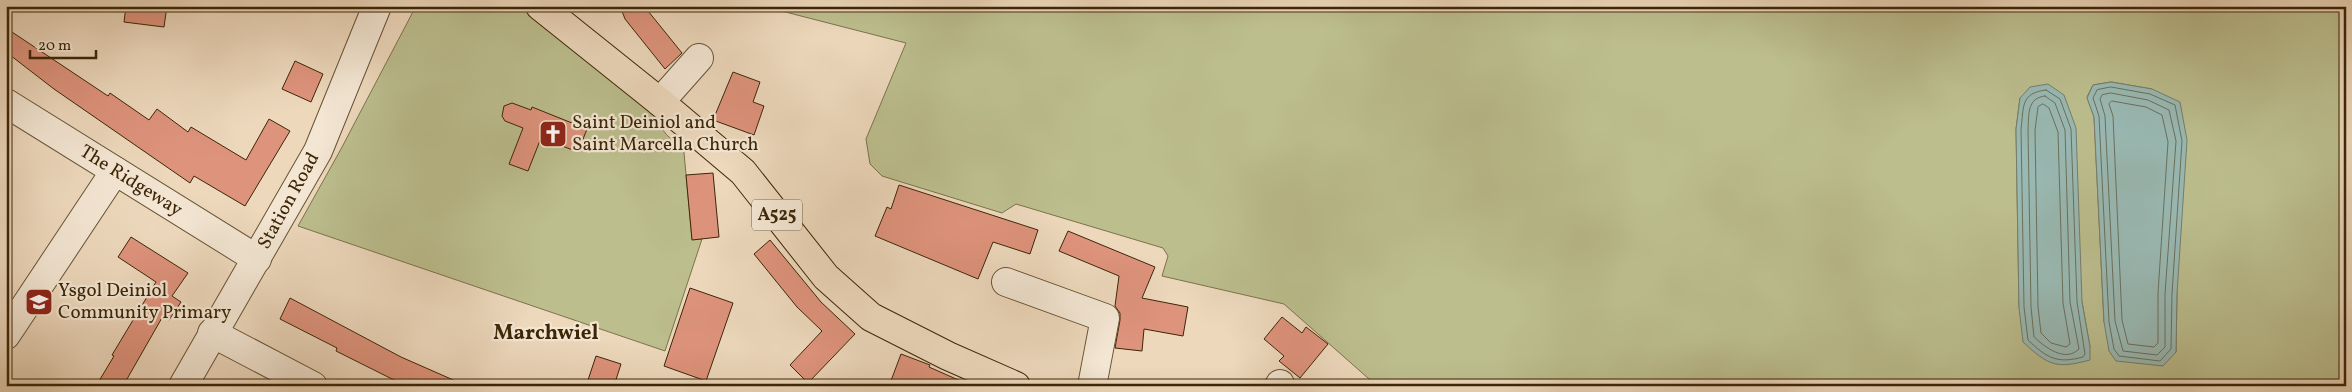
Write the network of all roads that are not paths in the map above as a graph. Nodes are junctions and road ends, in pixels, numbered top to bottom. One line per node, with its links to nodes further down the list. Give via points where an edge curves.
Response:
1 (377, 6): 7 (street, Station Road, via 318,151)
2 (551, 9): 4 (main road, A525)
3 (699, 58): 4 (street)
4 (660, 102): 13 (main road, A525, via 743,172 826,277 871,316 948,356)
5 (6, 103): 6 (street, The Ridgeway)
6 (115, 171): 7 (street, The Ridgeway); 10 (street)
7 (257, 259): 9 (street, Station Road)
8 (1006, 282): 14 (street, via 1105,318)
9 (212, 332): 11 (street, Station Road); 12 (street)
10 (6, 335)
11 (183, 386)
12 (313, 386)
13 (1016, 386)
14 (1092, 386)

